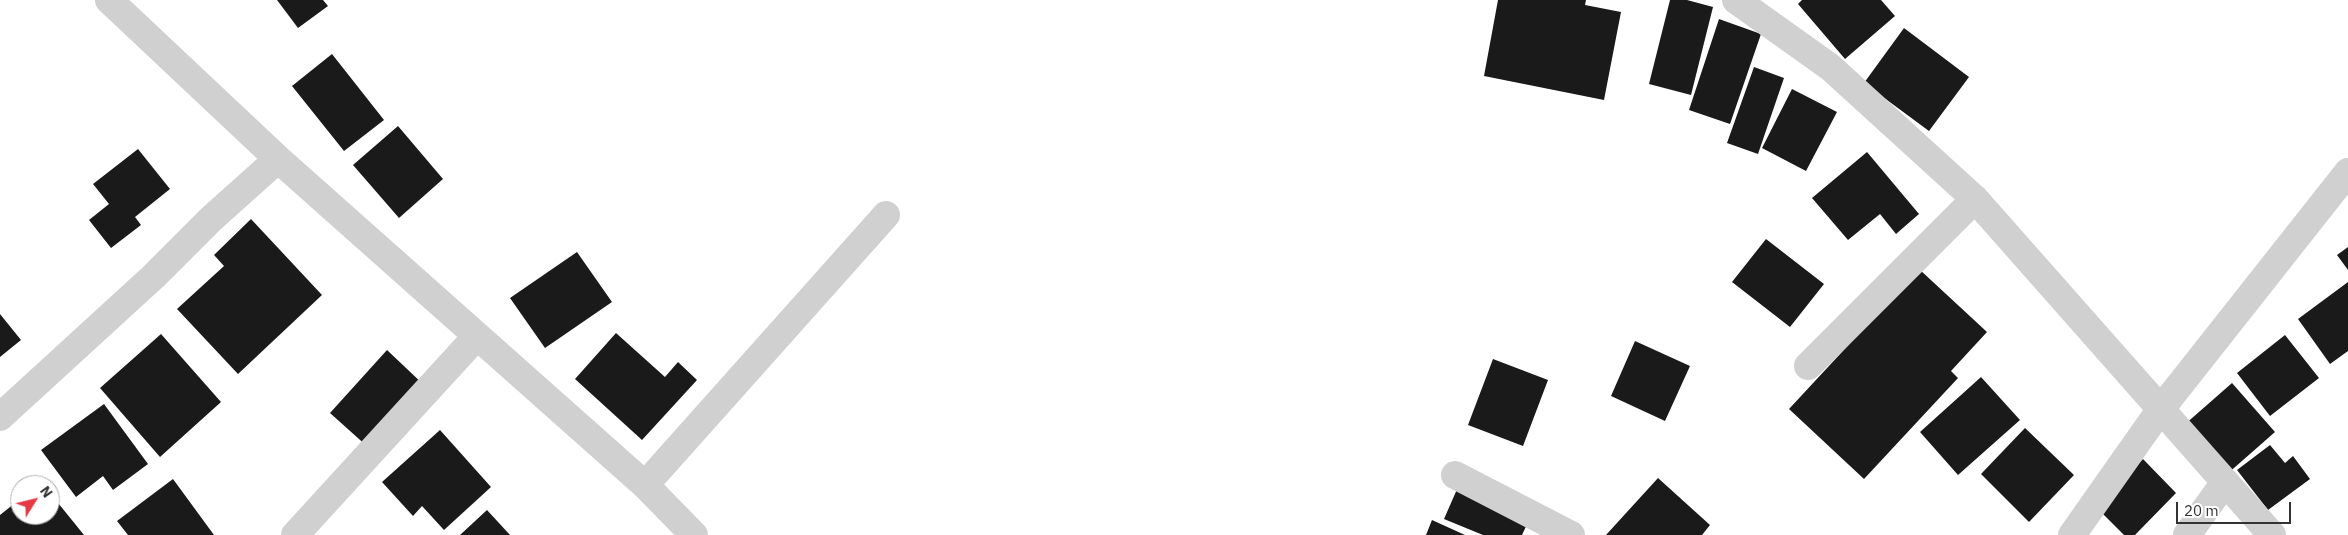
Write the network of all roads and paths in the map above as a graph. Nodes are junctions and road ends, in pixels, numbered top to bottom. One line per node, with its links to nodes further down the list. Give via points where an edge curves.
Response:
1 (1736, 0): 5 (street, via 1830,66)
2 (124, 4): 3 (street)
3 (278, 159): 7 (street); 10 (street)
4 (2348, 172): 9 (street)
5 (1975, 200): 8 (street); 9 (street)
6 (886, 214): 13 (street)
7 (477, 336): 13 (street); 14 (street)
8 (1808, 366)
9 (2160, 410): 12 (street); 17 (street)
10 (0, 417)
11 (1455, 475): 16 (street)
12 (2225, 482): 18 (street); 19 (street)
13 (645, 485): 15 (street)
14 (295, 535)
15 (694, 535)
16 (1571, 535)
17 (2072, 535)
18 (2187, 535)
19 (2272, 535)

